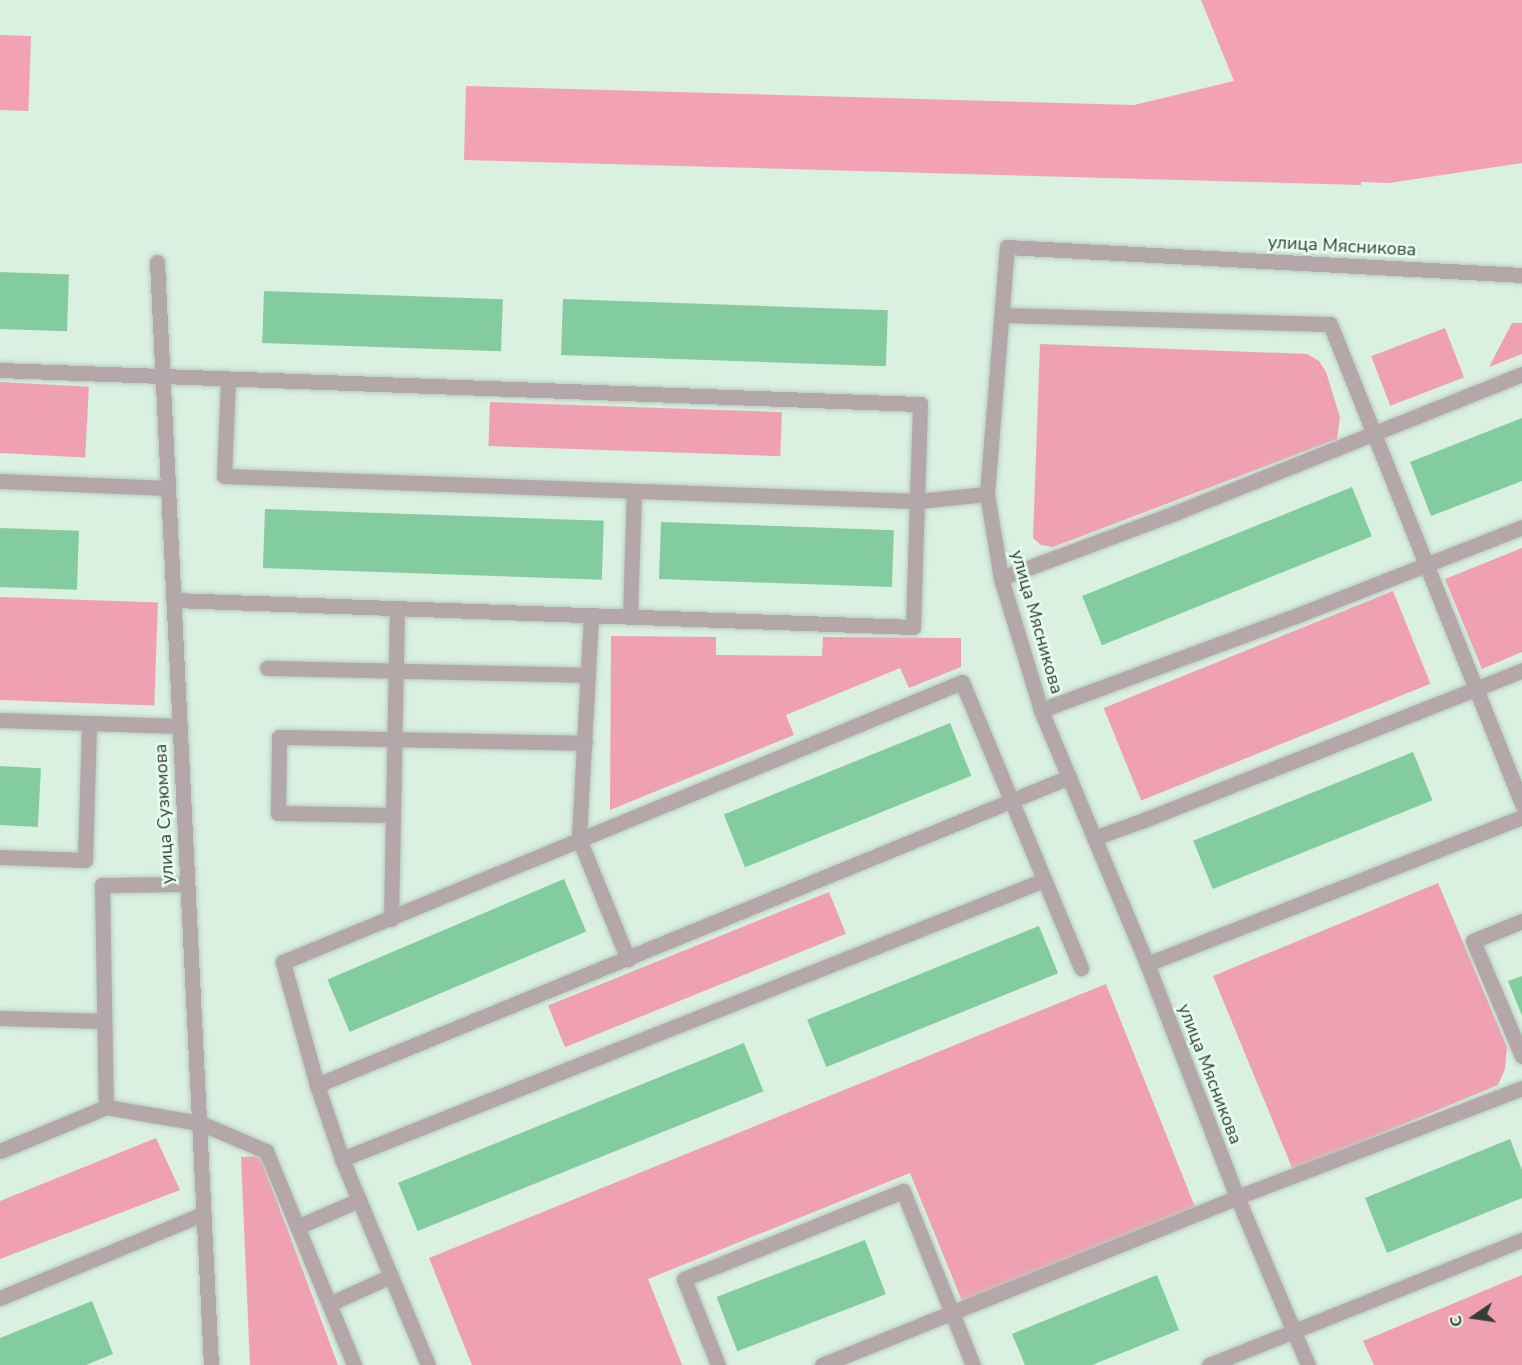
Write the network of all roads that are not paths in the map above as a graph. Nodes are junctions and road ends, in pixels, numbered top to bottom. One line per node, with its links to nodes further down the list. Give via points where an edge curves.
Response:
1 (157, 262): 6 (street, улица Сузюмова)
2 (1522, 275): 3 (street, улица Мясникова, via 1007,247)
3 (1002, 315): 8 (street, via 1330,324); 12 (street, улица Мясникова)
4 (0, 370): 6 (street)
5 (1522, 374): 8 (street)
6 (161, 377): 7 (street); 10 (street, улица Сузюмова)
7 (228, 380): 11 (street, via 225,476); 13 (street, via 920,404)
8 (1372, 434): 15 (street); 16 (street)
9 (0, 480): 10 (street)
10 (167, 488): 17 (street, улица Сузюмова)
11 (634, 490): 13 (street); 20 (street)
12 (987, 494): 13 (street); 16 (street, улица Мясникова)
13 (917, 501): 20 (street, via 913,627)
14 (1522, 526): 15 (street)
15 (1425, 565): 25 (street); 26 (street)
16 (1001, 578): 26 (street, улица Мясникова)
17 (173, 600): 18 (street); 29 (street, улица Сузюмова)
18 (397, 608): 19 (street); 23 (street)
19 (591, 615): 20 (street); 24 (street)
20 (630, 616)
21 (267, 668): 23 (street)
22 (1522, 670): 25 (street)
23 (396, 671): 24 (street); 30 (street)
24 (588, 675): 31 (street)
25 (1475, 688): 34 (street); 37 (street)
26 (1041, 710): 32 (street, улица Мясникова)
27 (0, 720): 28 (street)
28 (89, 723): 29 (street); 39 (street, via 85,860)
29 (179, 726): 41 (street, улица Сузюмова)
30 (395, 739): 31 (street); 35 (street); 35 (street, via 279,737 278,813)
31 (585, 743): 38 (street)
32 (1069, 777): 33 (street); 37 (street, улица Мясникова)
33 (1011, 800): 38 (street, via 962,682); 40 (street); 44 (street)
34 (1522, 804)
35 (393, 815): 42 (street)
36 (1522, 817): 45 (street)
37 (1094, 838): 45 (street, улица Мясникова)
38 (579, 839): 42 (street); 44 (street)
39 (0, 857)
40 (1044, 880): 46 (street); 55 (street)
41 (187, 884): 48 (street, via 102,885); 53 (street, улица Сузюмова)
42 (391, 919): 50 (street, via 283,962)
43 (1522, 921): 49 (street, via 1473,941)
44 (628, 959): 50 (street)
45 (1147, 964): 56 (street, улица Мясникова)
46 (1081, 968)
47 (0, 1018): 48 (street)
48 (104, 1021): 52 (street)
49 (1522, 1056)
50 (317, 1085): 55 (street)
51 (1522, 1088): 56 (street)
52 (106, 1107): 53 (street); 54 (street)
53 (200, 1123): 58 (street, улица Сузюмова); 59 (street, via 266,1151)
54 (0, 1151)
55 (342, 1160): 57 (street)
56 (1237, 1197): 64 (street); 65 (street, улица Мясникова)
57 (360, 1200): 59 (street); 61 (street)
58 (204, 1214): 62 (street); 66 (street, улица Сузюмова)
59 (297, 1227): 63 (street)
60 (1522, 1240): 65 (street)
61 (391, 1276): 63 (street); 68 (street)
62 (0, 1298)
63 (329, 1304): 67 (street)
64 (952, 1313): 69 (street, via 903,1191 684,1279); 70 (street); 71 (street)
65 (1293, 1331): 72 (street); 73 (street, улица Мясникова)
66 (211, 1365)
67 (354, 1365)
68 (428, 1365)
69 (718, 1365)
70 (822, 1365)
71 (973, 1365)
72 (1209, 1365)
73 (1308, 1365)

